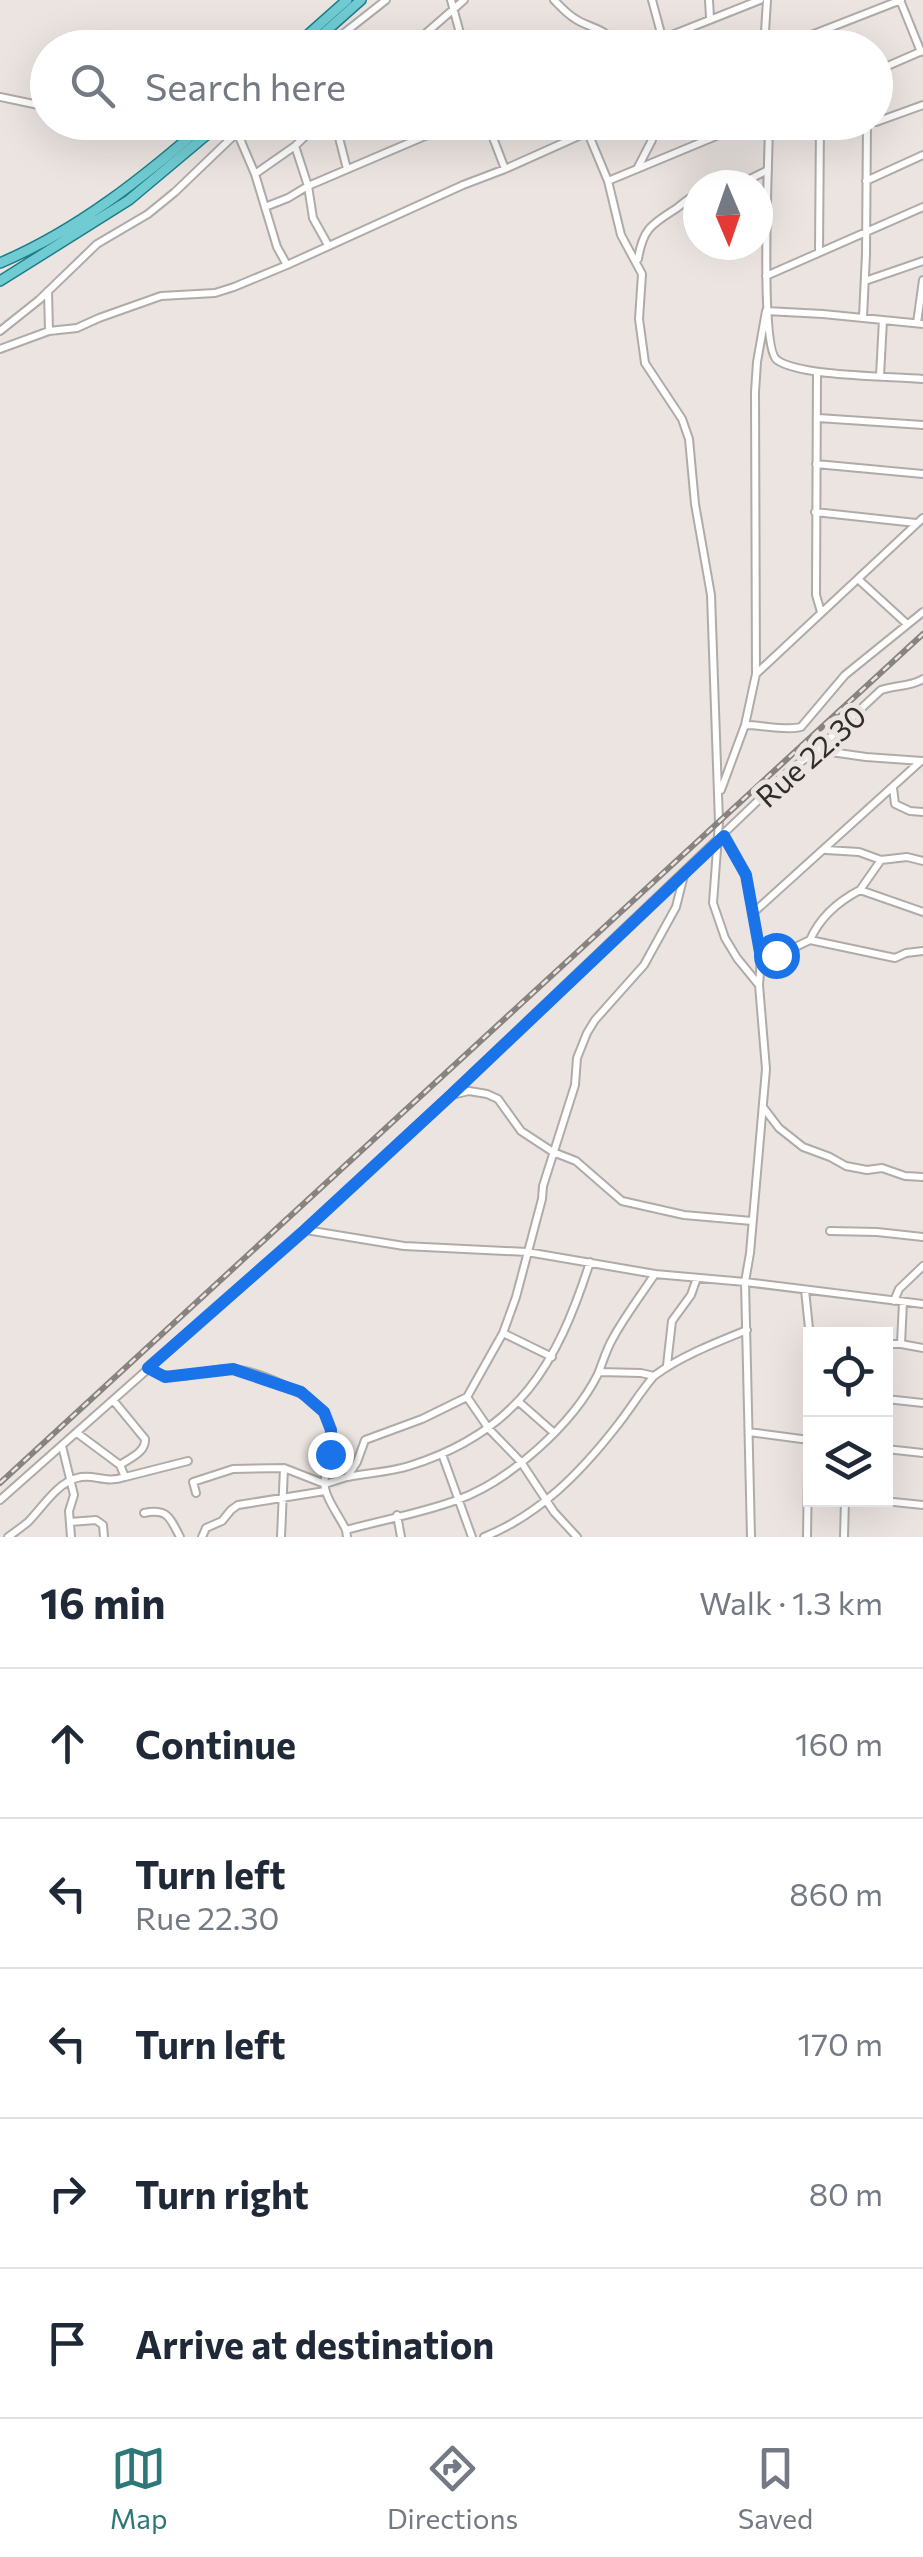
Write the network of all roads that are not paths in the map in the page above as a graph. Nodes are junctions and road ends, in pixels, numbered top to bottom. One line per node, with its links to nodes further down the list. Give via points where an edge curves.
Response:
1 (347, 0): 13 (main road)
2 (362, 0): 14 (main road)
3 (386, 0): 15 (street)
4 (452, 0): 11 (street)
5 (464, 0): 11 (street)
6 (554, 0): 18 (street, via 576,20)
7 (653, 0): 19 (street)
8 (709, 0): 12 (street)
9 (763, 0): 12 (street); 21 (street)
10 (901, 0): 22 (street); 23 (street)
11 (453, 11): 16 (street); 17 (street)
12 (710, 18): 20 (street)
13 (313, 30)
14 (328, 30)
15 (348, 30)
16 (431, 30)
17 (459, 30)
18 (601, 30)
19 (660, 30)
20 (680, 30)
21 (764, 30)
22 (824, 30)
23 (922, 51): 24 (street)
24 (893, 64)
25 (0, 97): 26 (street)
26 (30, 103)
27 (923, 105): 28 (street)
28 (893, 115)
29 (187, 140): 60 (main road, via 112,200)
30 (201, 140): 65 (main road, via 129,200)
31 (229, 140): 68 (street, via 175,192 97,244)
32 (240, 140): 50 (street)
33 (301, 140): 44 (street)
34 (339, 140): 48 (street)
35 (407, 140): 48 (street)
36 (494, 140): 46 (street)
37 (574, 140): 46 (street)
38 (590, 140): 52 (street)
39 (652, 140): 49 (street)
40 (707, 140): 49 (street)
41 (769, 140): 47 (street)
42 (820, 140): 59 (street)
43 (870, 140): 51 (street)
44 (295, 146): 50 (street); 53 (street)
45 (923, 155): 51 (street)
46 (505, 169): 58 (street)
47 (769, 169): 64 (street)
48 (346, 170): 53 (street)
49 (636, 170): 52 (street)
50 (255, 174): 55 (street)
51 (866, 181): 57 (street)
52 (608, 182): 62 (street, via 621,235)
53 (308, 186): 55 (street); 58 (street, via 313,218)
54 (683, 202): 62 (street, via 650,226)
55 (265, 207): 63 (street)
56 (923, 207): 57 (street)
57 (866, 231): 59 (street); 67 (street)
58 (328, 246): 63 (street)
59 (819, 252): 64 (street)
60 (2, 261)
61 (923, 261): 67 (street)
62 (637, 262): 95 (street, via 646,363 689,439 712,595)
63 (287, 265): 74 (street, via 216,292 161,296 77,328)
64 (766, 276): 69 (street)
65 (0, 280)
66 (923, 280): 72 (street)
67 (865, 281): 70 (street)
68 (48, 290): 73 (street); 74 (street)
69 (766, 311): 70 (street); 76 (street, via 774,358); 89 (street, via 755,392)
70 (863, 317): 71 (street)
71 (883, 320): 72 (street); 77 (street)
72 (920, 323)
73 (0, 331)
74 (49, 331): 75 (street)
75 (0, 349)
76 (818, 372): 77 (street); 79 (street)
77 (880, 376): 78 (street)
78 (923, 380)
79 (818, 418): 80 (street); 81 (street)
80 (923, 425)
81 (816, 464): 82 (street); 83 (street)
82 (923, 474)
83 (815, 512): 84 (street); 86 (street)
84 (920, 521): 85 (street)
85 (858, 579): 86 (street); 88 (street)
86 (821, 612): 89 (street)
87 (923, 612): 88 (street)
88 (906, 624): 91 (street, via 845,675 800,727)
89 (756, 674): 91 (street)
90 (923, 680): 92 (street, Rue 22.30, via 881,690)
91 (745, 725): 95 (street)
92 (817, 750): 93 (street); 99 (street, Rue 22.30)
93 (922, 761): 94 (street)
94 (894, 787): 96 (street); 97 (street)
95 (718, 800): 99 (street)
96 (875, 804): 97 (street); 100 (street)
97 (895, 804): 98 (street)
98 (923, 812)
99 (720, 839): 103 (street, Rue 22.30); 106 (street, via 746,875); 110 (street, via 713,903 725,938)
100 (826, 850): 101 (street); 106 (street)
101 (881, 860): 102 (street); 104 (street)
102 (923, 861)
103 (685, 871): 111 (street, Rue 22.30); 113 (street, via 676,907 644,965 587,1033)
104 (860, 890): 105 (street); 107 (street, via 828,912)
105 (923, 912)
106 (753, 913): 109 (street)
107 (810, 940): 108 (street, via 896,958); 109 (street)
108 (923, 951)
109 (761, 958): 110 (street)
110 (759, 985): 112 (street)
111 (450, 1096): 113 (street, via 469,1091 498,1099 521,1130); 116 (street, Rue 22.30)
112 (762, 1106): 114 (street, via 803,1146 846,1166); 115 (street)
113 (553, 1152): 115 (street, via 576,1162 622,1202); 119 (street)
114 (923, 1177)
115 (752, 1220): 124 (street)
116 (305, 1230): 119 (street, via 404,1246); 136 (street, Rue 22.30)
117 (830, 1230): 118 (street)
118 (923, 1237)
119 (528, 1252): 120 (street); 130 (street)
120 (590, 1262): 122 (street); 134 (street)
121 (923, 1266): 126 (street, via 900,1289)
122 (654, 1274): 123 (street); 137 (street)
123 (697, 1278): 124 (street); 135 (street, via 672,1321)
124 (745, 1282): 125 (street); 129 (street)
125 (805, 1290): 126 (street); 128 (street)
126 (898, 1302): 127 (street); 132 (street)
127 (923, 1304)
128 (809, 1327)
129 (747, 1330): 135 (street); 146 (street)
130 (503, 1333): 134 (street); 139 (street)
131 (893, 1344): 132 (street)
132 (900, 1344): 133 (street)
133 (923, 1348)
134 (552, 1357): 142 (street)
135 (667, 1366): 138 (street)
136 (148, 1368): 140 (street, Rue 22.30); 160 (street, via 165,1377 233,1369 301,1392 324,1412 331,1430)
137 (599, 1372): 138 (street); 145 (street)
138 (654, 1376): 165 (street, via 582,1469)
139 (467, 1397): 144 (street); 158 (street, via 364,1440)
140 (113, 1400): 147 (street, Rue 22.30); 155 (street, via 146,1444)
141 (893, 1400): 143 (street)
142 (518, 1402): 144 (street); 145 (street)
143 (923, 1402)
144 (489, 1429): 152 (street); 154 (street)
145 (554, 1432): 154 (street)
146 (748, 1432): 148 (street); 184 (street)
147 (77, 1433): 149 (street, Rue 22.30); 155 (street)
148 (803, 1439)
149 (62, 1445): 159 (street); 163 (street, Rue 22.30)
150 (893, 1450): 151 (street)
151 (923, 1453)
152 (442, 1454): 158 (street); 164 (street)
153 (188, 1461): 157 (street)
154 (521, 1462): 164 (street); 165 (street)
155 (120, 1465): 157 (street)
156 (284, 1468): 160 (street); 161 (street, via 224,1471 193,1482); 162 (street)
157 (125, 1477): 159 (street)
158 (347, 1477): 160 (street)
159 (70, 1480): 172 (street); 174 (street)
160 (325, 1487): 162 (street); 173 (street)
161 (196, 1493)
162 (282, 1499): 178 (street, via 238,1505); 179 (street)
163 (0, 1500)
164 (458, 1500): 171 (street); 181 (street)
165 (546, 1502): 182 (street); 183 (street)
166 (893, 1502): 167 (street)
167 (923, 1506)
168 (807, 1507): 185 (street)
169 (845, 1507): 186 (street)
170 (144, 1513): 177 (street, via 165,1514)
171 (397, 1516): 173 (street); 180 (street)
172 (70, 1522): 175 (street); 176 (street, via 96,1520)
173 (346, 1533)
174 (8, 1537)
175 (70, 1537)
176 (104, 1537)
177 (180, 1537)
178 (202, 1537)
179 (281, 1537)
180 (400, 1537)
181 (472, 1537)
182 (484, 1537)
183 (577, 1537)
184 (751, 1537)
185 (807, 1537)
186 (844, 1537)

